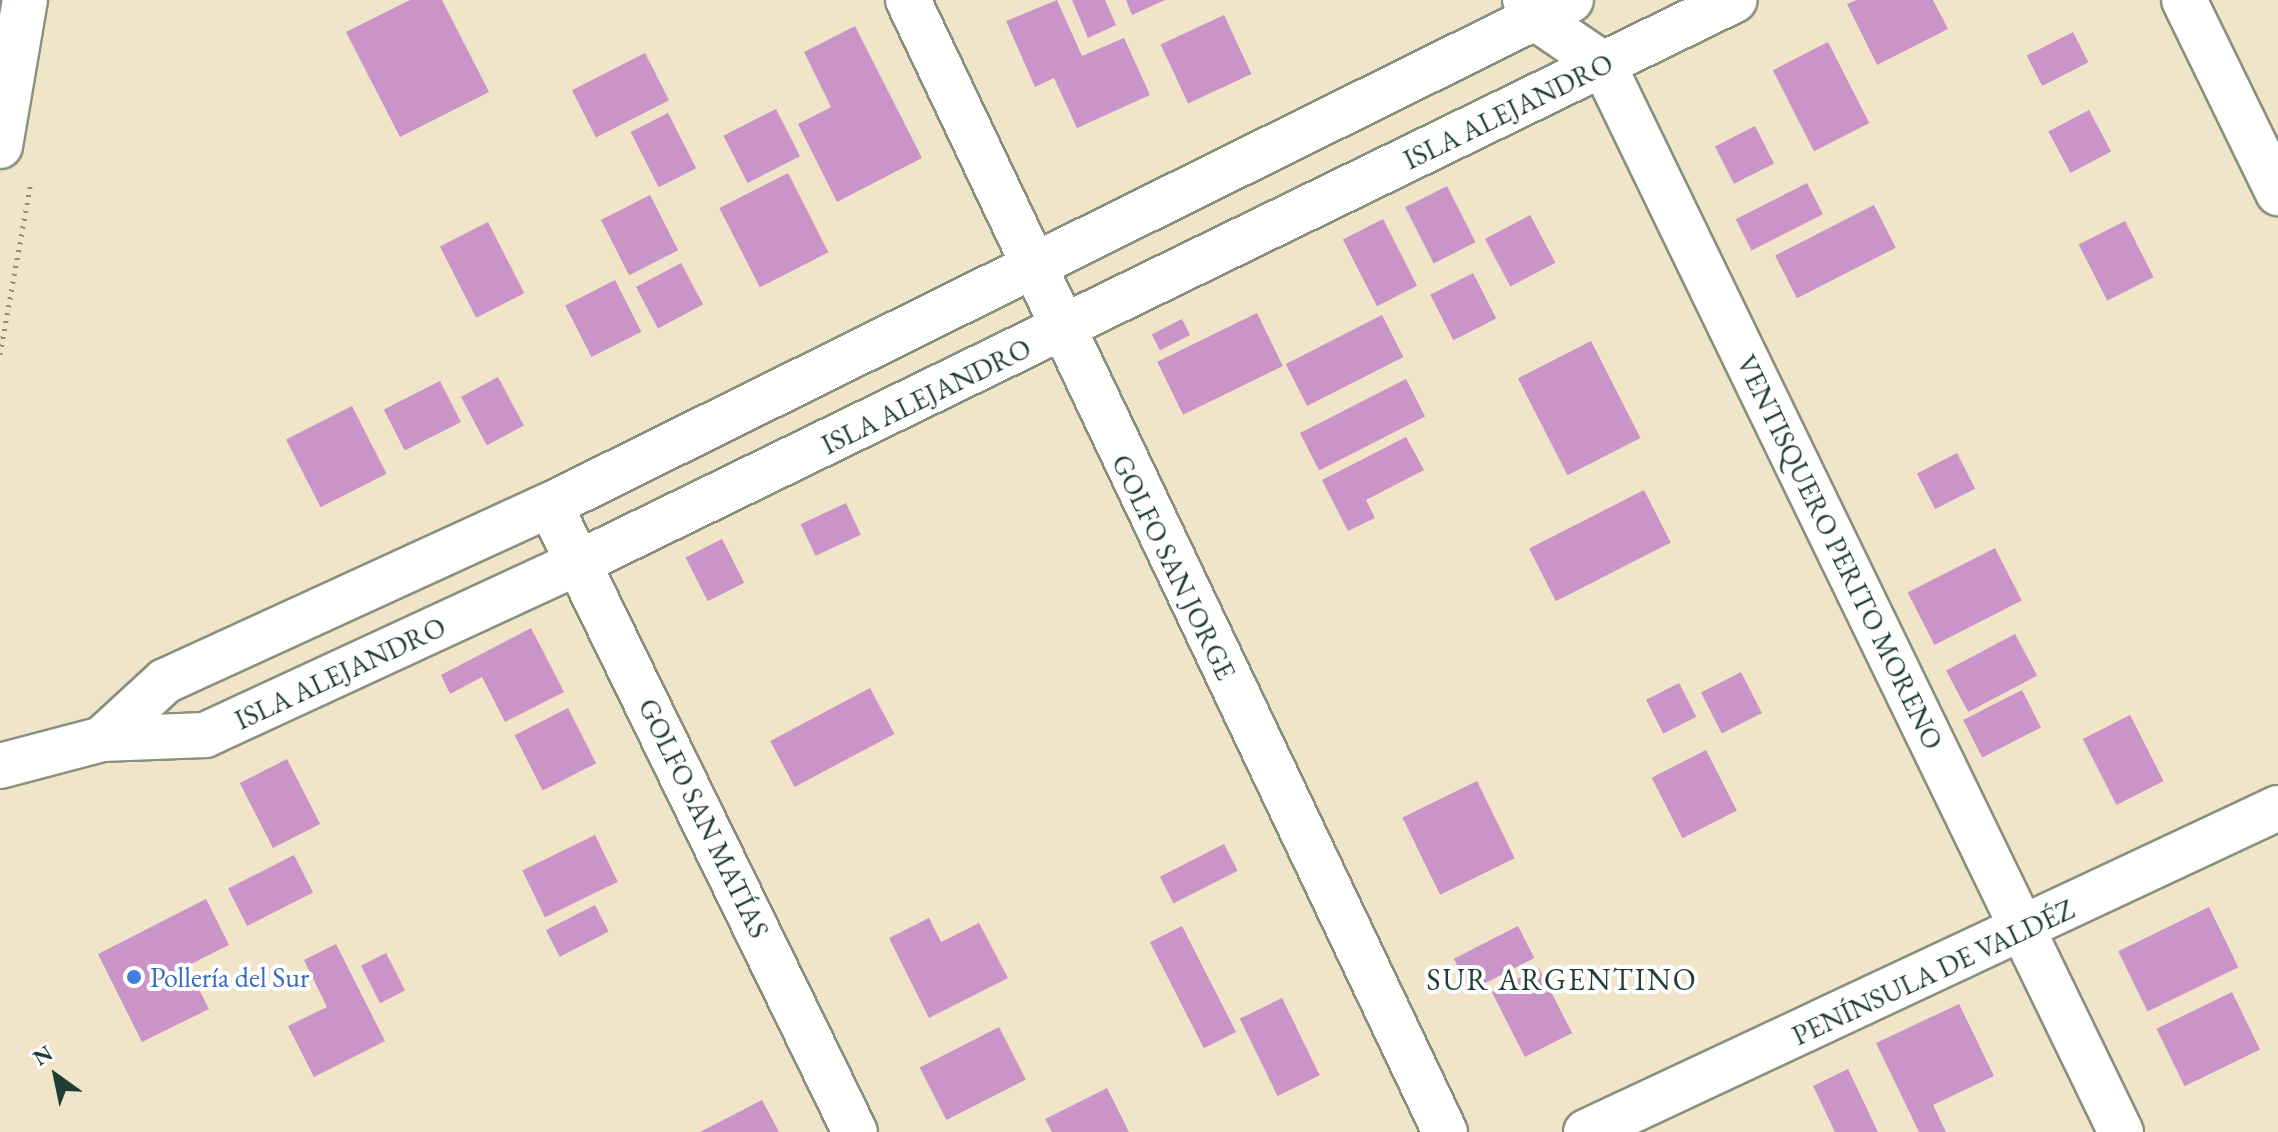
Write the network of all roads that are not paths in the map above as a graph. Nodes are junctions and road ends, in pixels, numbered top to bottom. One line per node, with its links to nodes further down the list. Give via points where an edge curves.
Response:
1 (25, 0): 8 (street)
2 (908, 0): 10 (street, GOLFO SAN JORGE)
3 (1735, 0): 7 (street, ISLA ALEJANDRO)
4 (2184, 0): 9 (street)
5 (1543, 6): 7 (street, VENTISQUERO PERITO MORENO); 10 (street, ISLA ALEJANDRO)
6 (0, 14): 8 (street)
7 (1603, 64): 11 (street, ISLA ALEJANDRO); 17 (street, VENTISQUERO PERITO MORENO)
8 (4, 125)
9 (2278, 193)
10 (1031, 271): 11 (street, GOLFO SAN JORGE); 12 (street, ISLA ALEJANDRO)
11 (1060, 331): 13 (street, ISLA ALEJANDRO); 19 (street, GOLFO SAN JORGE)
12 (550, 505): 13 (street, GOLFO SAN MATÍAS); 14 (street, ISLA ALEJANDRO, via 165,681)
13 (580, 562): 14 (street, ISLA ALEJANDRO, via 205,735); 18 (street, GOLFO SAN MATÍAS)
14 (102, 739): 15 (street, ISLA ALEJANDRO)
15 (0, 766)
16 (2278, 808): 17 (street, PENÍNSULA DE VALDÉZ)
17 (2024, 931): 20 (street, PENÍNSULA DE VALDÉZ); 21 (street, VENTISQUERO PERITO MORENO)
18 (855, 1132)
19 (1445, 1132)
20 (1586, 1132)
21 (2121, 1132)

